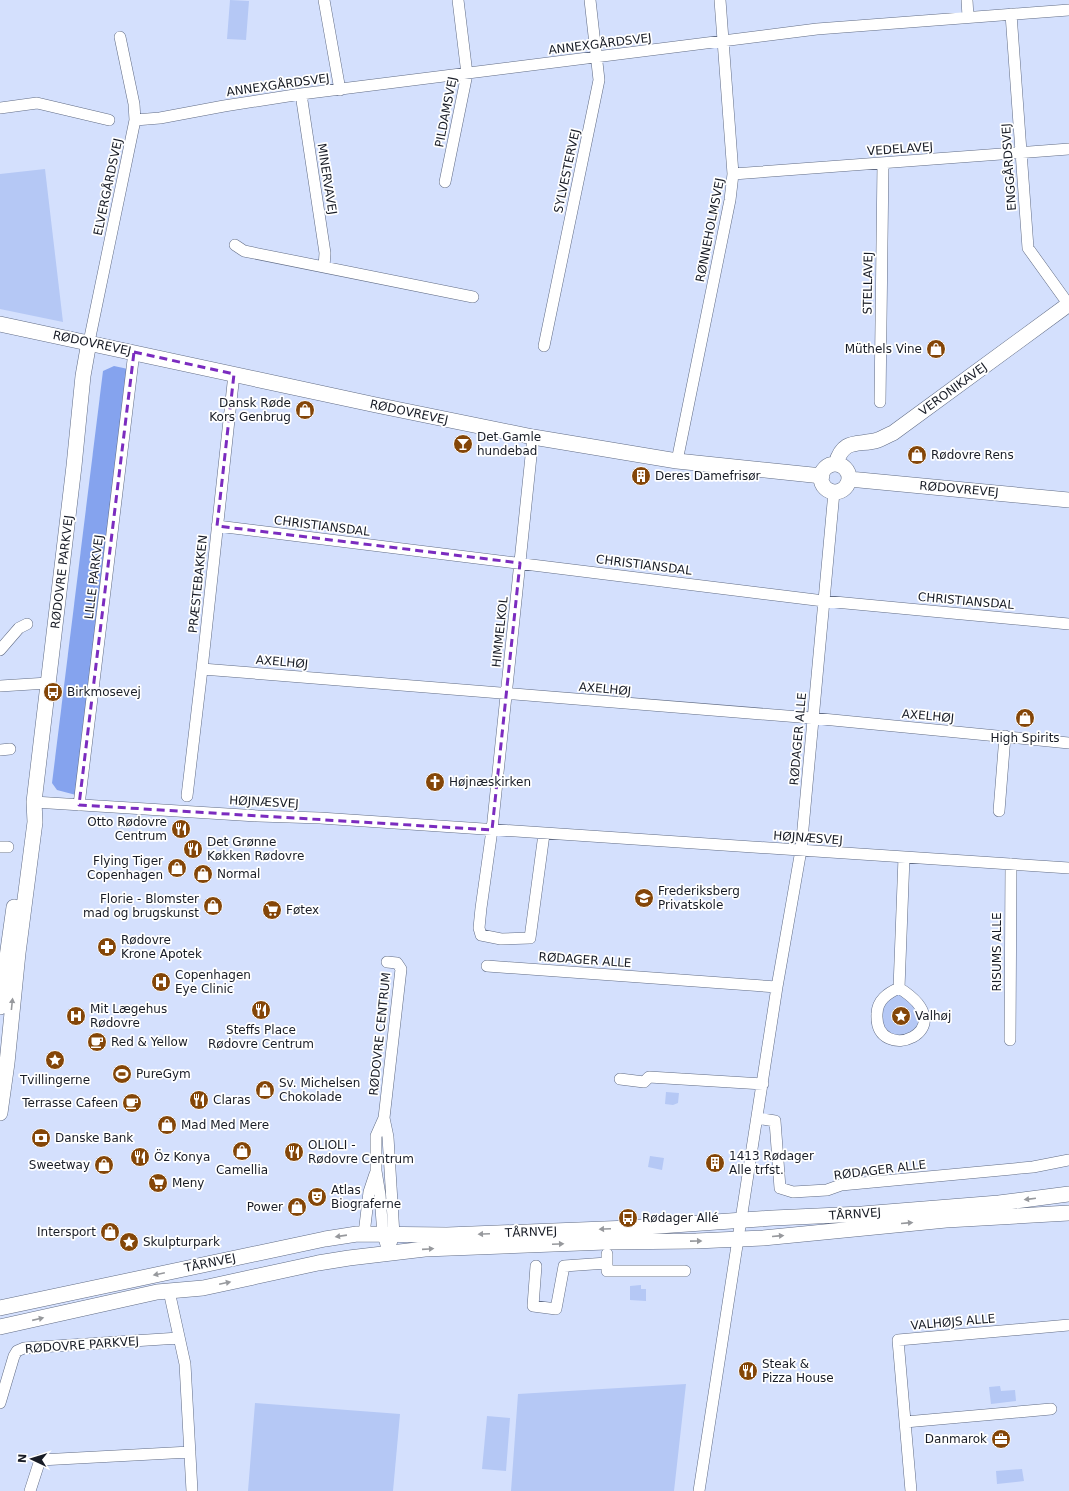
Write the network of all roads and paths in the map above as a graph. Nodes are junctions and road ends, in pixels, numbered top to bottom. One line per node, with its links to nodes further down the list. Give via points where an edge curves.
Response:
1 (324, 0): 13 (street)
2 (458, 0): 12 (street, PILDAMSVEJ)
3 (590, 0): 11 (street, SYLVESTERVEJ)
4 (720, 0): 10 (street, RØNNEHOLMSVEJ)
5 (967, 0): 8 (street)
6 (1069, 10): 7 (street, ANNEXGÅRDSVEJ)
7 (1010, 14): 8 (street, ANNEXGÅRDSVEJ); 19 (street, ENGGÅRDSVEJ)
8 (968, 17): 10 (street, ANNEXGÅRDSVEJ, via 817,29)
9 (120, 38): 17 (street, ELVERGÅRDSVEJ)
10 (723, 42): 11 (street, ANNEXGÅRDSVEJ); 21 (street, RØNNEHOLMSVEJ)
11 (597, 58): 12 (street, ANNEXGÅRDSVEJ); 29 (street, SYLVESTERVEJ, via 599,80)
12 (467, 74): 13 (street, ANNEXGÅRDSVEJ); 22 (street, PILDAMSVEJ)
13 (340, 90): 14 (street, ANNEXGÅRDSVEJ)
14 (301, 94): 17 (street, ANNEXGÅRDSVEJ); 24 (street, MINERVAVEJ, via 325,253)
15 (0, 108): 16 (street, via 37,103)
16 (109, 120)
17 (135, 120): 28 (street, ELVERGÅRDSVEJ)
18 (1069, 149): 19 (street, VEDELAVEJ)
19 (1021, 152): 20 (street, VEDELAVEJ); 26 (street, ENGGÅRDSVEJ, via 1028,248)
20 (883, 163): 21 (street, VEDELAVEJ); 32 (street, STELLAVEJ)
21 (733, 174): 34 (street, RØNNEHOLMSVEJ, via 730,200)
22 (446, 182)
23 (235, 245): 24 (street, via 244,251)
24 (324, 267): 25 (street)
25 (473, 297)
26 (1069, 305): 35 (street, VERONIKAVEJ, via 893,433 878,440 854,442 844,448 838,455)
27 (0, 324): 28 (street, RØDOVREVEJ)
28 (89, 342): 30 (street, RØDOVREVEJ); 47 (street, RØDOVRE PARKVEJ)
29 (544, 346)
30 (134, 352): 31 (street, RØDOVREVEJ); 55 (street, LILLE PARKVEJ)
31 (234, 374): 33 (street, RØDOVREVEJ); 40 (street, PRÆSTEBAKKEN)
32 (880, 402)
33 (533, 437): 34 (street, RØDOVREVEJ); 41 (street, HIMMELKOL)
34 (677, 461): 36 (street, RØDOVREVEJ)
35 (836, 464): 36 (street, via 827,467); 37 (street, via 843,466)
36 (822, 476): 38 (street, via 825,487)
37 (849, 479): 38 (street, via 844,488); 39 (street, RØDOVREVEJ)
38 (834, 492): 42 (street, RØDAGER ALLE)
39 (1069, 500)
40 (217, 526): 41 (street, CHRISTIANSDAL); 46 (street, PRÆSTEBAKKEN)
41 (520, 563): 42 (street, CHRISTIANSDAL); 49 (street, HIMMELKOL)
42 (824, 601): 44 (street, CHRISTIANSDAL); 50 (street, RØDAGER ALLE)
43 (27, 624): 45 (street, via 19,628)
44 (1069, 624)
45 (0, 650)
46 (202, 668): 49 (street, AXELHØJ); 53 (street, PRÆSTEBAKKEN)
47 (48, 683): 48 (street); 54 (street, RØDOVRE PARKVEJ)
48 (0, 686)
49 (506, 694): 50 (street, AXELHØJ); 57 (street, HIMMELKOL)
50 (812, 718): 51 (street, AXELHØJ); 59 (street, RØDAGER ALLE)
51 (1005, 736): 52 (street, AXELHØJ); 56 (street)
52 (1069, 743)
53 (187, 796)
54 (34, 802): 55 (street, HØJNÆSVEJ); 63 (street, RØDOVRE PARKVEJ, via 27,822)
55 (79, 805): 57 (street, HØJNÆSVEJ)
56 (999, 811)
57 (492, 830): 58 (street, HØJNÆSVEJ); 58 (street, via 479,928 481,935 501,939 530,938)
58 (544, 834): 59 (street, HØJNÆSVEJ)
59 (800, 850): 60 (street, HØJNÆSVEJ); 67 (street, RØDAGER ALLE)
60 (904, 857): 61 (street, HØJNÆSVEJ); 68 (street)
61 (1011, 864): 62 (street, HØJNÆSVEJ); 70 (street, RISUMS ALLE)
62 (1069, 868)
63 (11, 931): 64 (street, RØDOVRE PARKVEJ)
64 (13, 952): 69 (street, RØDOVRE PARKVEJ); 71 (street, RØDOVRE PARKVEJ, one-way to 64)
65 (387, 962): 75 (street, RØDOVRE CENTRUM, via 396,963 401,969)
66 (487, 966): 67 (street, RØDAGER ALLE)
67 (777, 987): 73 (street, RØDAGER ALLE)
68 (899, 988): 68 (street, via 881,1000 877,1012 877,1026 892,1040 914,1037 921,1032 924,1022 924,1013 918,1003)
69 (0, 1007)
70 (1010, 1040)
71 (4, 1042): 74 (street, RØDOVRE PARKVEJ, via 7,1063)
72 (620, 1079): 73 (street, via 644,1082 649,1077)
73 (763, 1084): 76 (street, RØDAGER ALLE)
74 (0, 1113)
75 (384, 1118): 78 (street, RØDOVRE CENTRUM, via 376,1136); 83 (street, RØDOVRE CENTRUM, via 388,1137)
76 (757, 1118): 77 (street, RØDAGER ALLE, via 775,1120 780,1188 793,1192 1033,1167); 81 (street, RØDAGER ALLE)
77 (1069, 1160)
78 (376, 1171): 82 (street, RØDOVRE CENTRUM, via 369,1192); 83 (street, RØDOVRE CENTRUM)
79 (1069, 1194): 81 (street, TÅRNVEJ, one-way to 81, via 999,1203 862,1214)
80 (1069, 1213): 84 (street, TÅRNVEJ, one-way to 80, via 946,1220)
81 (742, 1220): 83 (street, TÅRNVEJ, one-way to 83, via 555,1232); 84 (street, RØDAGER ALLE)
82 (364, 1234): 83 (street, TÅRNVEJ); 89 (street, TÅRNVEJ, one-way to 89, via 325,1238)
83 (388, 1235): 85 (street, RØDOVRE CENTRUM)
84 (739, 1239): 85 (street, TÅRNVEJ, one-way to 84, via 425,1249); 99 (street, RØDAGER ALLE)
85 (389, 1254): 88 (street, TÅRNVEJ, one-way to 85, via 203,1288 318,1263)
86 (536, 1266): 87 (street, via 533,1306 556,1309 564,1266 607,1259 607,1271)
87 (685, 1271)
88 (169, 1291): 91 (street, TÅRNVEJ, one-way to 88); 92 (street)
89 (0, 1308)
90 (1069, 1325): 95 (street, VALHØJS ALLE, via 898,1340)
91 (0, 1327)
92 (179, 1338): 93 (street, RØDOVRE PARKVEJ, via 24,1348 14,1356); 96 (street, via 185,1364)
93 (0, 1403)
94 (1052, 1409): 95 (street)
95 (905, 1422): 100 (street, VALHØJS ALLE)
96 (190, 1452): 97 (street, via 40,1460); 98 (street)
97 (30, 1491)
98 (192, 1491)
99 (699, 1491)
100 (911, 1491)

